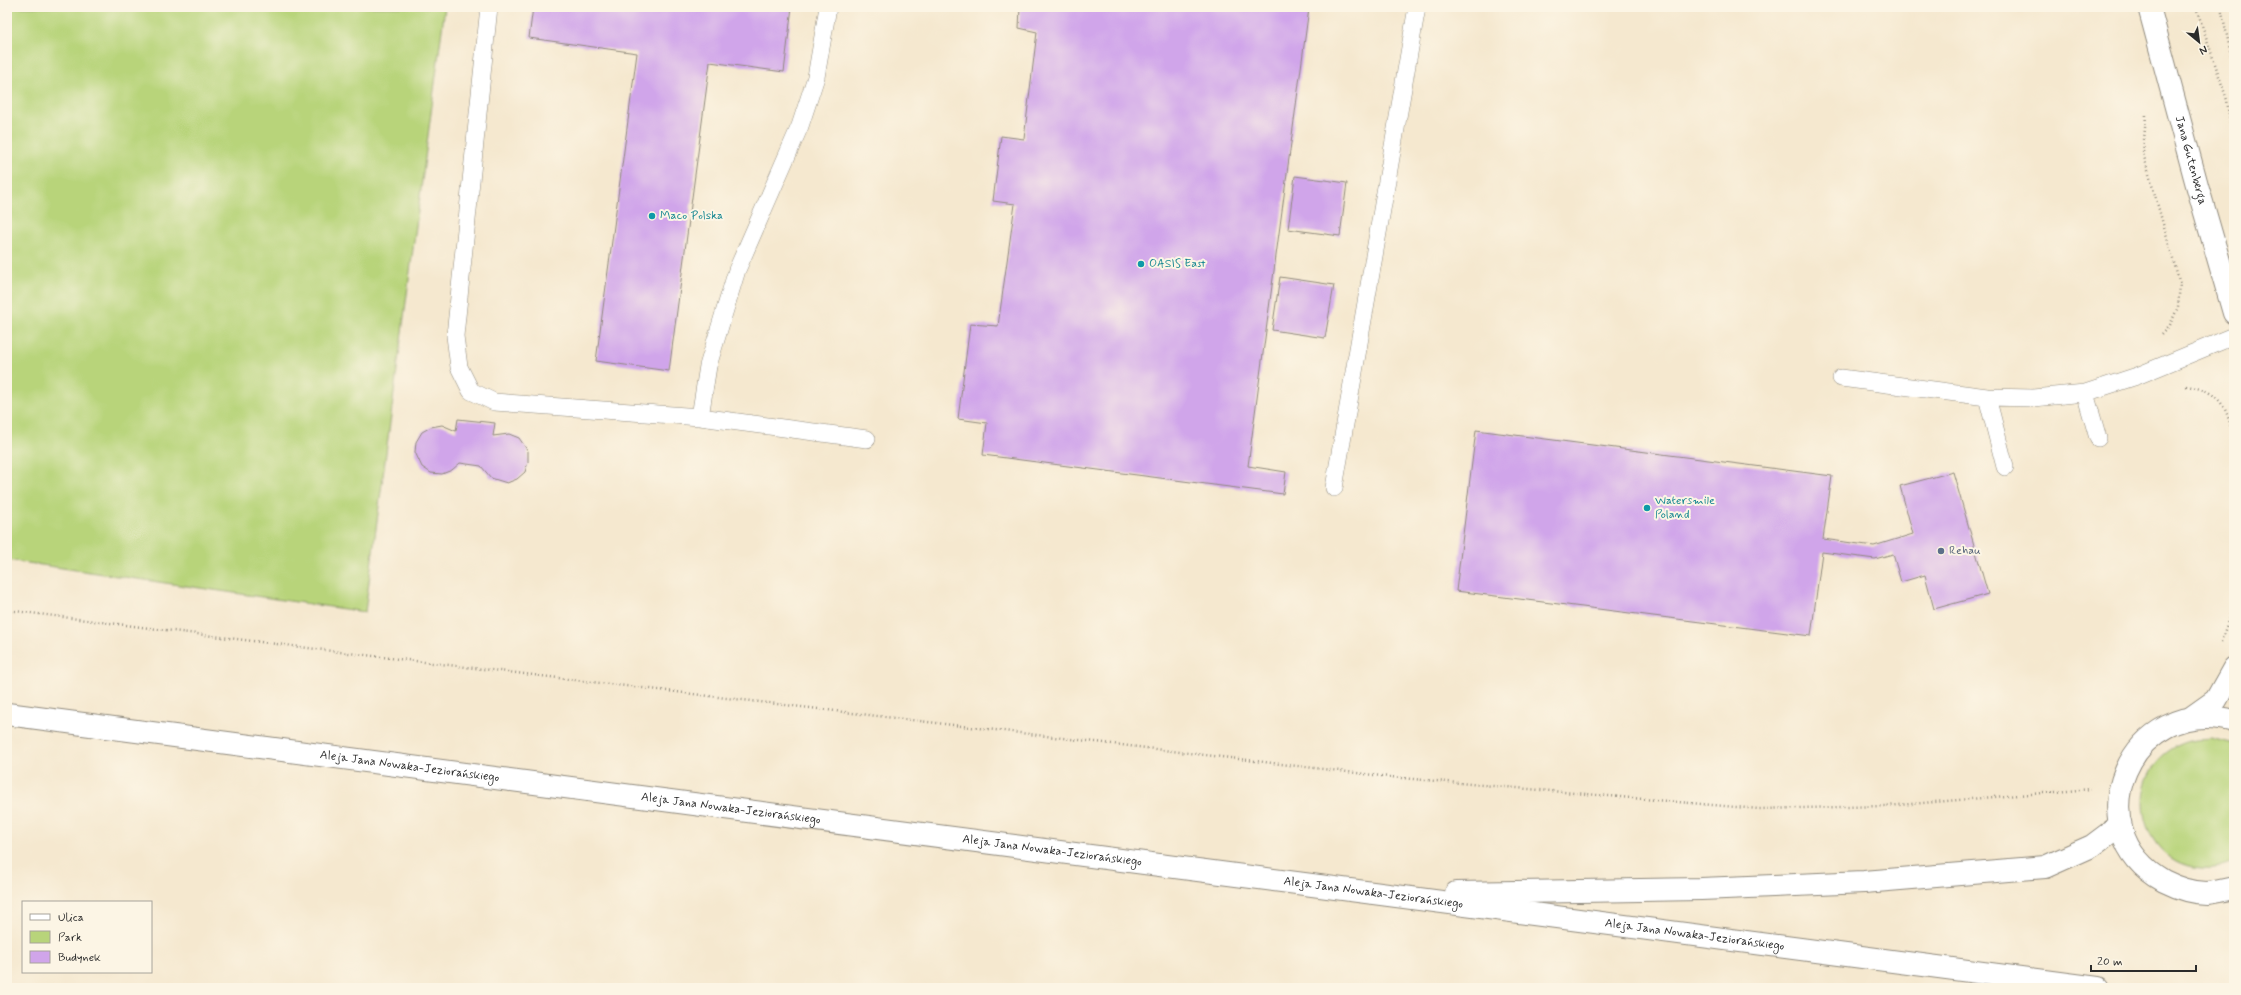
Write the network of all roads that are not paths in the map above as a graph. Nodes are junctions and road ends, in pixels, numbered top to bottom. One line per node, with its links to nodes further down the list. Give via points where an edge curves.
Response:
1 (489, 7): 10 (lane, via 455,336 459,367 471,391 494,402 513,405)
2 (828, 7): 10 (lane, via 816,76 800,126 737,270 708,366)
3 (1417, 7): 14 (lane)
4 (2149, 7): 5 (main road, Jana Gutenberga)
5 (2234, 313)
6 (2234, 336): 8 (lane, via 2137,376)
7 (1841, 378): 9 (lane)
8 (2085, 393): 9 (lane, via 2033,398); 11 (lane)
9 (1987, 396): 13 (lane)
10 (700, 417): 12 (lane)
11 (2098, 438)
12 (866, 439)
13 (2005, 467)
14 (1334, 488)
15 (2234, 668): 17 (main road, via 2216,700)
16 (7, 714): 21 (main road, Aleja Jana Nowaka-Jeziorańskiego)
17 (2192, 717): 18 (main road, via 2217,716); 19 (main road, via 2166,725 2145,741 2129,762 2120,787)
18 (2234, 721)
19 (2120, 824): 20 (main road, via 2132,852 2151,874 2177,888 2206,893); 21 (main road, via 2092,846 2044,867 1864,882 1701,889)
20 (2234, 888)
21 (1380, 895): 22 (main road, Aleja Jana Nowaka-Jeziorańskiego)
22 (2098, 988)

